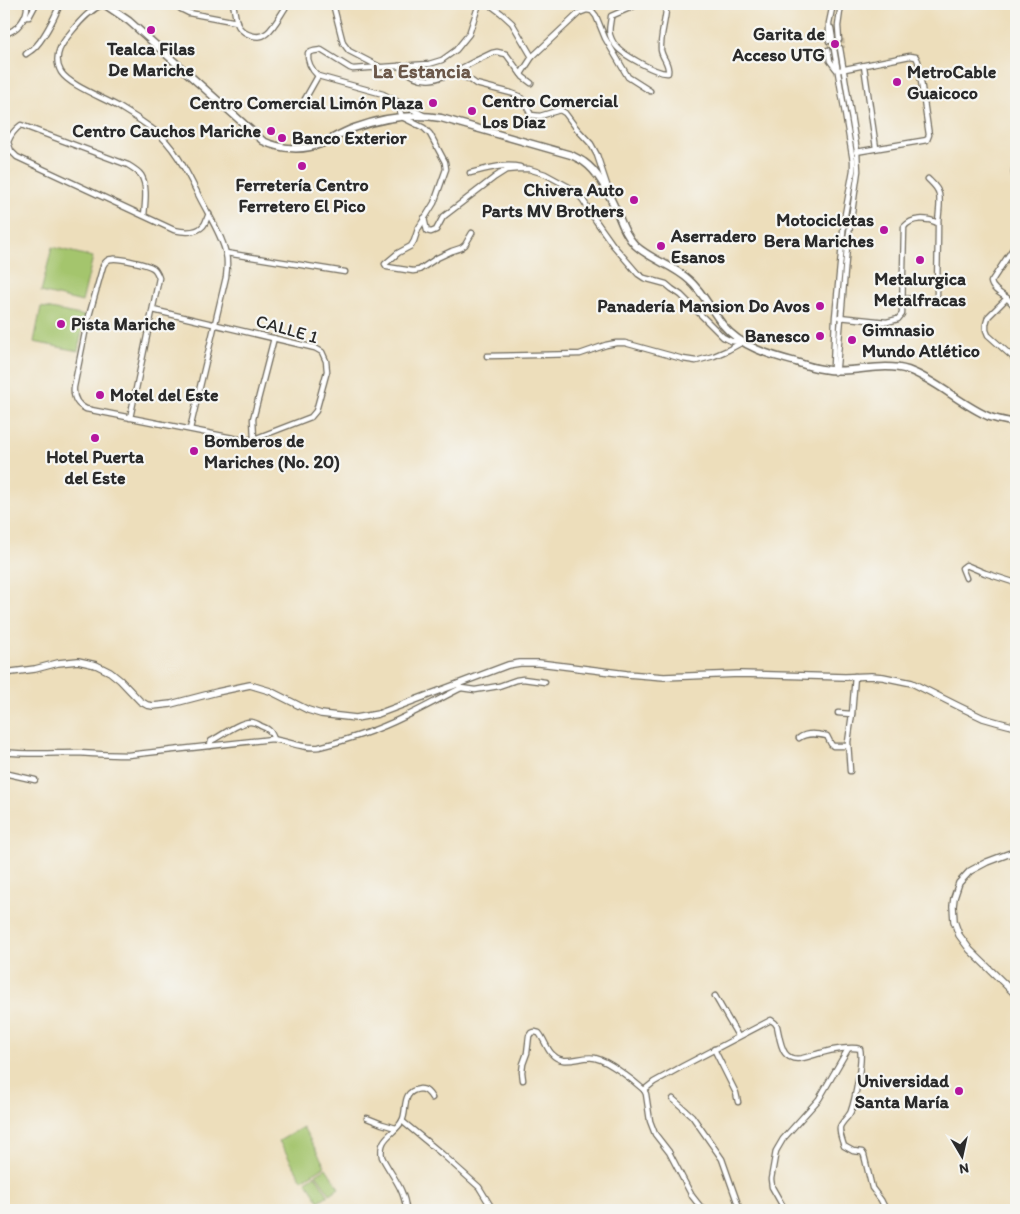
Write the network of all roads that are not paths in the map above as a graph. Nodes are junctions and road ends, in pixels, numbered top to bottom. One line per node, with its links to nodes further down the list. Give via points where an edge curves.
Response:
1 (27, 4): 16 (street)
2 (36, 4): 16 (street, via 29,17)
3 (58, 4): 22 (street, via 57,12 40,41)
4 (103, 4): 15 (main road); 46 (street, via 82,18 62,44 57,60 61,70 66,78 155,131 179,158)
5 (175, 4): 17 (street, via 189,13)
6 (233, 4): 17 (street)
7 (288, 4): 17 (street, via 273,27 260,37 247,33)
8 (333, 4): 28 (street, via 343,43 349,52)
9 (479, 4): 25 (street, via 468,34 448,57 433,64)
10 (489, 4): 24 (street, via 512,24)
11 (639, 4): 21 (street, via 611,16 610,34)
12 (659, 4): 21 (street, via 666,10 661,52 668,73 650,69)
13 (834, 4): 20 (street, via 829,23)
14 (841, 4): 19 (street)
15 (111, 6): 37 (main road, via 263,141 273,146 309,148 352,128)
16 (24, 17): 18 (street, via 20,24)
17 (237, 22)
18 (4, 34)
19 (840, 39)
20 (830, 41)
21 (616, 46): 23 (street)
22 (26, 54)
23 (616, 55): 24 (street, via 596,16 592,10 587,10 579,13); 33 (street, via 628,77)
24 (532, 57): 30 (street)
25 (399, 66): 28 (street); 29 (street, via 408,74 423,79)
26 (864, 66): 27 (street); 38 (street); 38 (street, via 916,57 929,135 922,142)
27 (839, 67): 27 (street, via 830,61 835,49); 39 (street)
28 (382, 68): 31 (street, via 350,68 321,50 307,57)
29 (451, 73): 30 (street, via 497,52 506,54); 45 (street, via 519,96 532,115 560,110 565,113 598,155)
30 (521, 74): 32 (street)
31 (318, 76): 34 (street); 35 (street, via 383,94)
32 (532, 83)
33 (650, 91)
34 (305, 99)
35 (397, 102): 36 (street); 37 (street)
36 (424, 115): 37 (main road); 45 (main road, via 571,155 594,172)
37 (402, 117): 48 (street, via 430,134 445,162 446,169 434,203)
38 (876, 148): 39 (street)
39 (855, 152): 58 (street, via 844,220); 59 (street, via 858,171)
40 (1016, 154): 44 (street)
41 (529, 169): 42 (street, via 514,165); 48 (street, via 506,170 495,177 443,217 436,230 427,231); 62 (street, via 545,174 577,193 613,245 638,274 666,284 681,295 723,338)
42 (470, 173)
43 (928, 178): 49 (street, via 939,193)
44 (1016, 192)
45 (610, 196): 62 (main road, via 626,235 634,244 690,280 724,326)
46 (208, 214): 47 (street, via 203,226 186,232); 52 (street)
47 (144, 216): 47 (street, via 17,157 8,142 11,135 21,125 128,165 142,176)
48 (424, 218): 50 (street, via 411,246 385,264 387,267 419,270 461,248)
49 (938, 223): 54 (street, via 923,219 909,222 904,227); 54 (street, via 936,298 928,301)
50 (472, 233)
51 (1016, 244): 55 (street, via 991,282 994,289)
52 (226, 253): 53 (street); 60 (street, via 228,266)
53 (345, 272)
54 (902, 298): 59 (street, via 902,314 893,322)
55 (1007, 298): 56 (street); 64 (street, via 988,317 986,332)
56 (1016, 308)
57 (153, 310): 60 (street, CALLE 1); 66 (street); 66 (street, CALLE 1, via 159,278 157,273 142,264 114,258 107,260 88,323 73,393 81,407)
58 (835, 316): 59 (street); 65 (street, via 832,366)
59 (841, 317): 65 (street)
60 (215, 324): 61 (street, CALLE 1); 68 (street)
61 (274, 338): 69 (street, via 253,419); 69 (street, CALLE 1, via 322,352 327,371 316,411 311,417)
62 (743, 342): 63 (street, via 696,361 625,343 606,345 580,354); 65 (main road, via 761,351)
63 (487, 356)
64 (1016, 360)
65 (835, 372): 67 (main road, via 902,368 983,413)
66 (130, 418): 68 (street, CALLE 1)
67 (1016, 422)
68 (190, 429): 69 (street, CALLE 1, via 244,440)
69 (254, 439)
70 (966, 578): 71 (street, via 962,568 966,565)
71 (1016, 583)
72 (4, 673): 75 (main road, via 34,670 58,662 78,662 106,669 147,705 171,704 250,685 308,710 356,718)
73 (855, 676): 75 (main road, via 740,674 664,677 530,663 508,665); 77 (street); 78 (main road, via 909,682 983,718)
74 (545, 682): 75 (street, via 522,679 475,690)
75 (460, 686): 80 (street, via 400,720 340,742 312,748)
76 (838, 713): 77 (street)
77 (852, 714): 82 (street)
78 (1016, 727)
79 (800, 738): 82 (street, via 822,735 827,736 833,746)
80 (274, 739): 81 (street); 81 (street, via 268,729 250,722 211,741)
81 (210, 746): 83 (street, via 128,755)
82 (848, 746): 84 (street)
83 (4, 752)
84 (850, 771)
85 (4, 773): 86 (street)
86 (34, 780)
87 (1016, 851): 88 (main road, via 978,866 964,877 959,883 953,906 959,935)
88 (1016, 995)
89 (715, 996): 90 (street)
90 (738, 1036): 91 (street); 92 (street, via 771,1020 777,1026 784,1052 791,1058 802,1059)
91 (714, 1049): 94 (street); 97 (street)
92 (848, 1049): 105 (street, via 820,1099 776,1151 772,1187); 106 (street, via 857,1048 862,1053 851,1110 840,1128 842,1141 848,1149 864,1155 872,1188)
93 (523, 1080): 94 (street, via 528,1041 531,1033 535,1032 556,1058 569,1061 597,1058)
94 (644, 1090): 103 (street, via 655,1134)
95 (432, 1098): 99 (street, via 426,1090 415,1090 406,1099)
96 (673, 1099): 104 (street, via 692,1116 722,1159)
97 (738, 1102)
98 (367, 1118): 100 (street)
99 (402, 1121): 100 (street); 102 (street, via 479,1187)
100 (396, 1128): 101 (street, via 383,1141 381,1151 402,1190)
101 (406, 1210)
102 (493, 1210)
103 (702, 1210)
104 (740, 1210)
105 (785, 1210)
106 (886, 1210)

